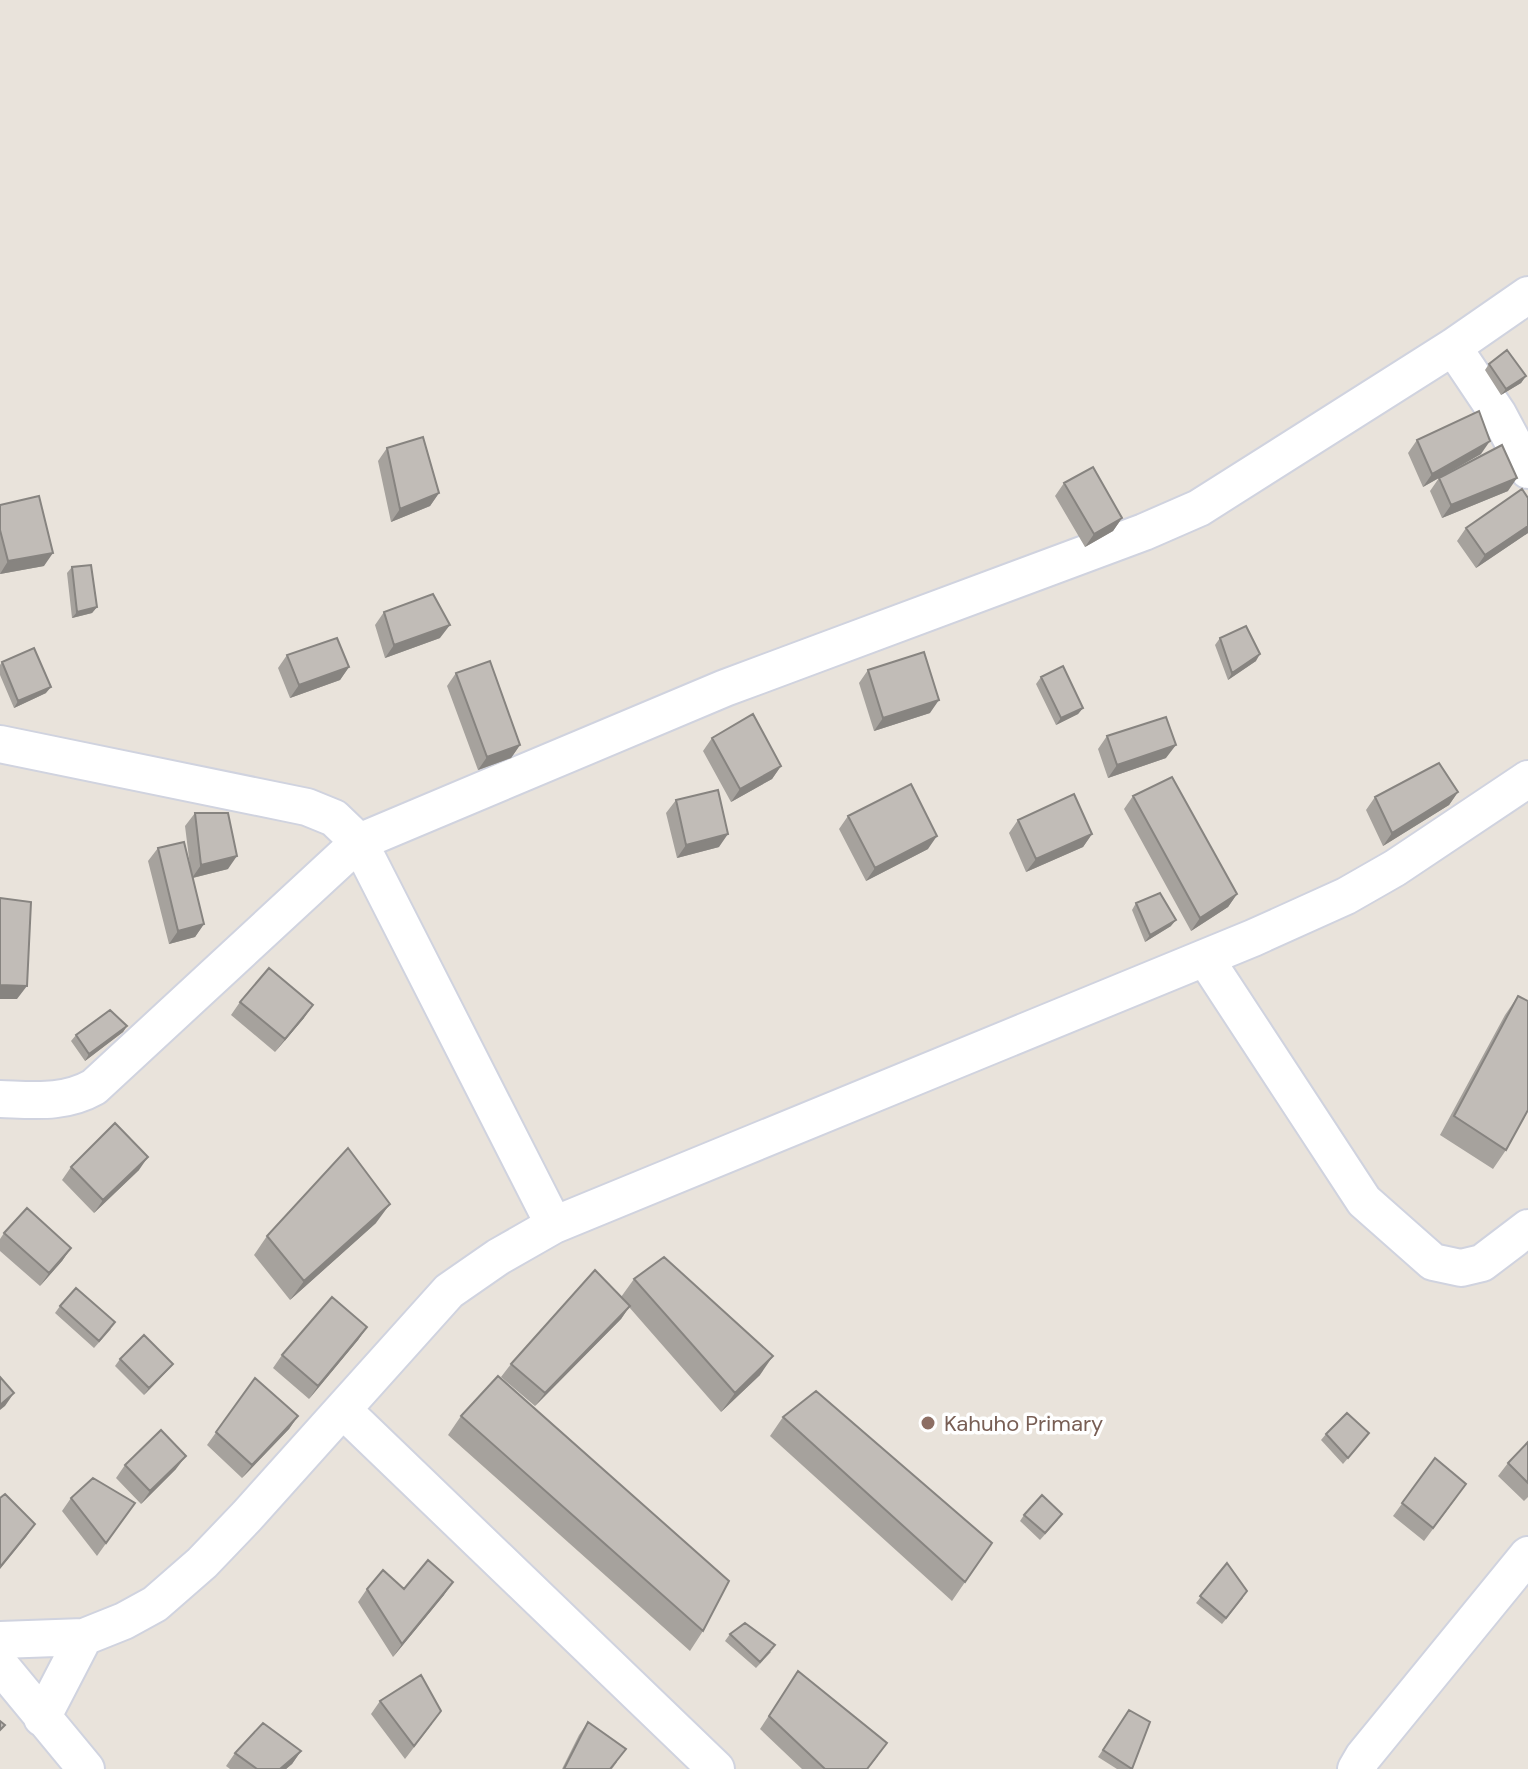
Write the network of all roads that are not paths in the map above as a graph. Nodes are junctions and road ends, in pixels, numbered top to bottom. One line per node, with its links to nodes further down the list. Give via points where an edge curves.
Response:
1 (1528, 295): 2 (street)
2 (1453, 347): 3 (street); 6 (street, via 1199,508 725,688)
3 (1528, 470)
4 (0, 744): 6 (street, via 307,807 334,818)
5 (1528, 779): 7 (street, via 1346,896)
6 (359, 842): 8 (street, via 94,1087 60,1101); 9 (street)
7 (1205, 958): 9 (street); 10 (street, via 1364,1201 1433,1262 1461,1268 1482,1263)
8 (0, 1099)
9 (554, 1225): 11 (street, via 449,1291)
10 (1528, 1228)
11 (344, 1411): 13 (street, via 229,1535 155,1604); 18 (street)
12 (1528, 1555): 19 (street)
13 (84, 1637): 14 (street); 16 (street)
14 (0, 1640)
15 (0, 1665): 16 (street)
16 (42, 1718): 17 (street)
17 (86, 1769)
18 (716, 1769)
19 (1356, 1769)

